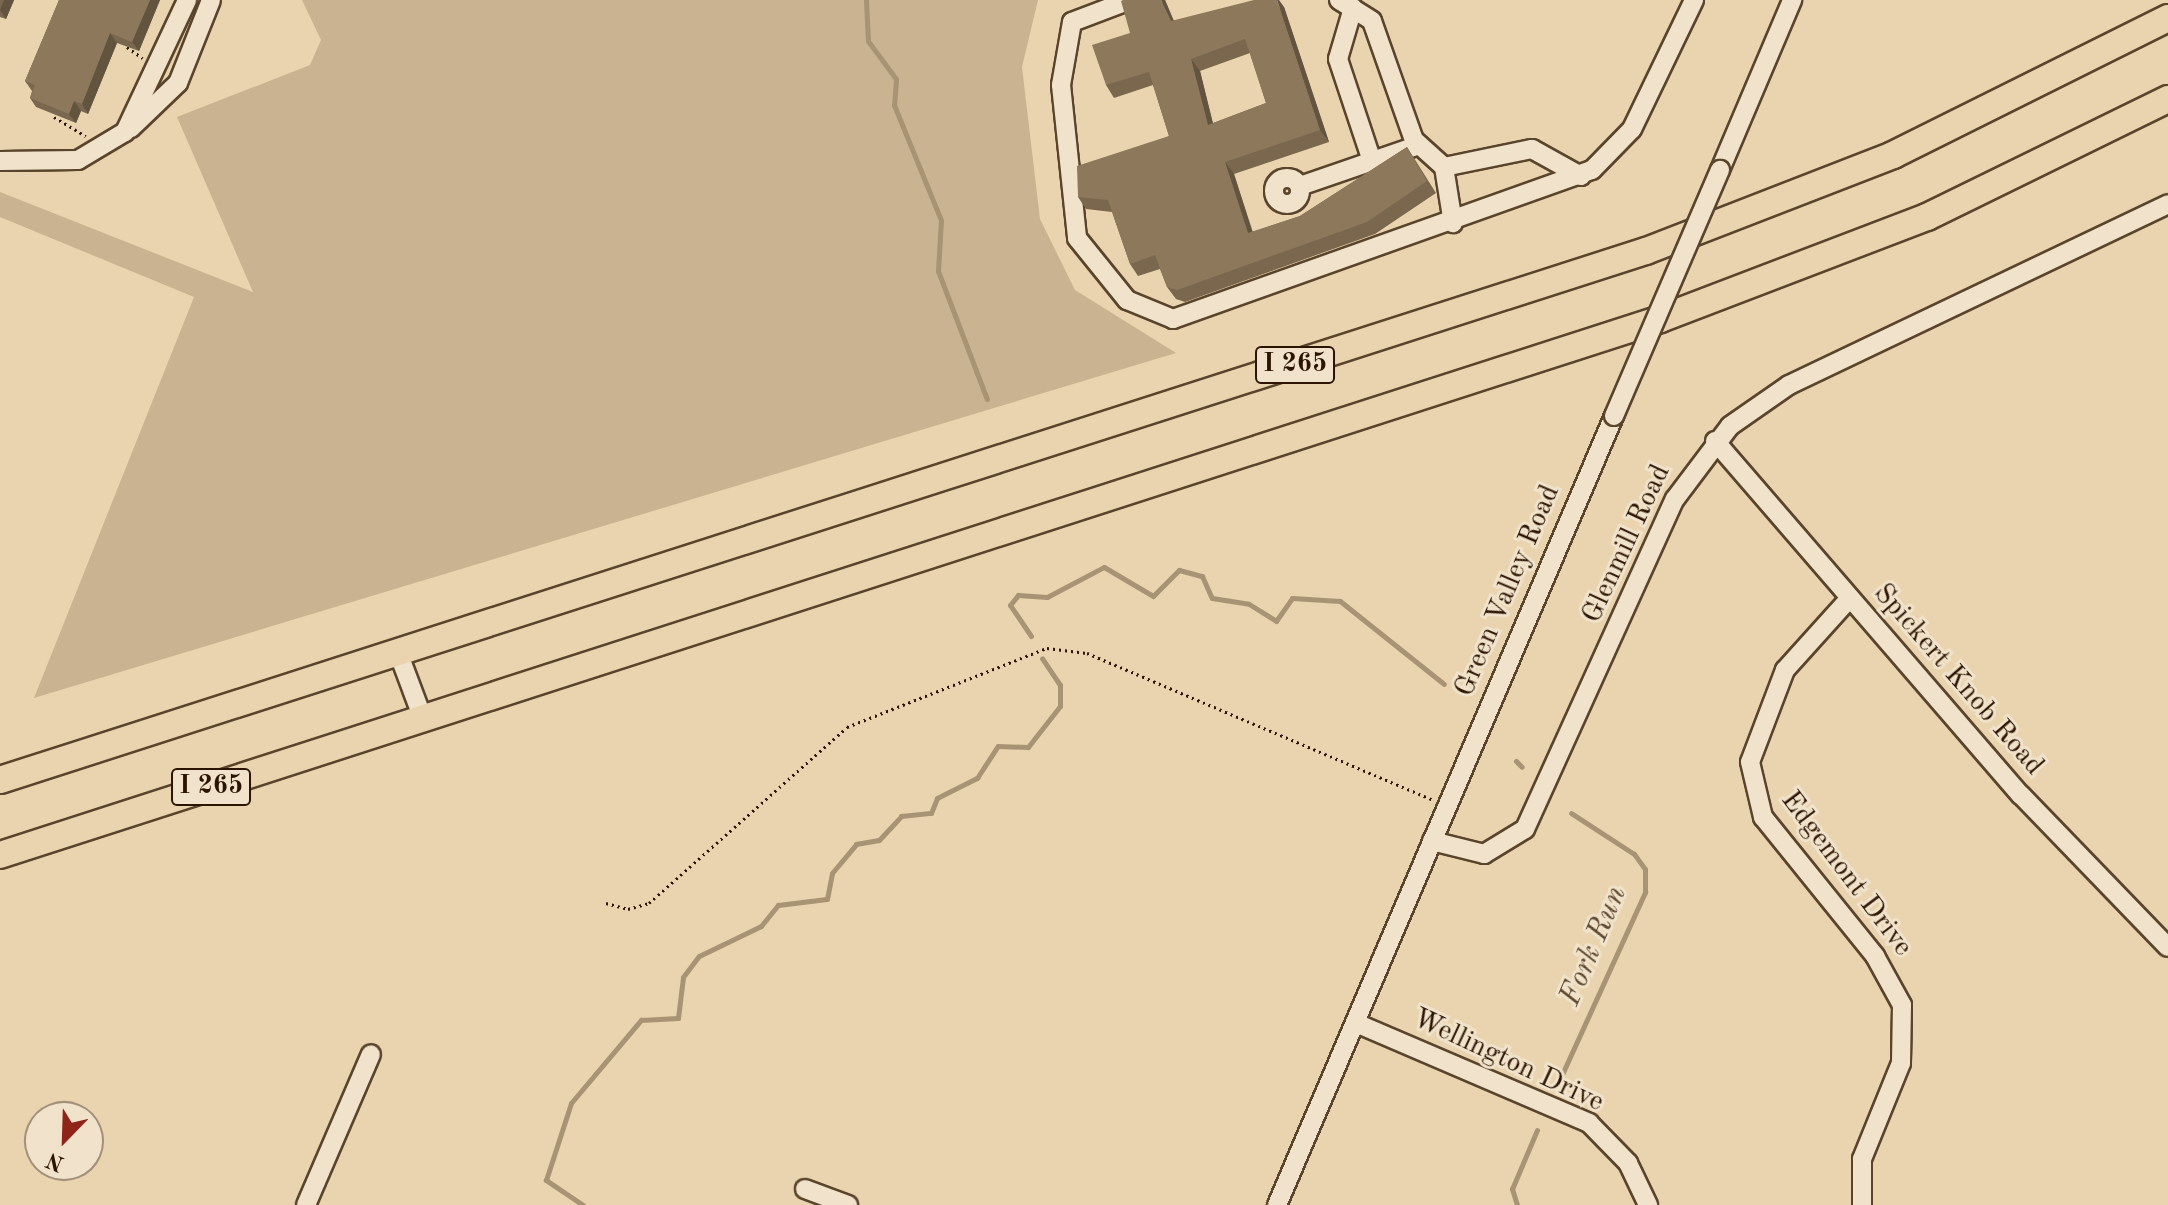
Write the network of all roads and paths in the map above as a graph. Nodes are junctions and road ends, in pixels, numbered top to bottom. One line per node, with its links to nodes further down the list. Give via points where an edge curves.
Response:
1 (187, 0): 12 (street)
2 (211, 0): 12 (street, via 178,83)
3 (1130, 0): 21 (street, via 1072,22 1061,85 1077,238 1127,300 1173,319)
4 (1694, 0): 18 (street, via 1632,129)
5 (1792, 0): 27 (street, Green Valley Road, bridge)
6 (1344, 2): 14 (street, via 1372,21); 16 (street, via 1338,59)
7 (2168, 18): 24 (highway, I 265, via 1893,155 1646,251)
8 (127, 47): 9 (path)
9 (151, 62)
10 (2168, 99): 25 (highway, I 265, via 1927,217 1660,319)
11 (54, 117): 13 (path)
12 (125, 132): 15 (street, via 78,160)
13 (90, 142)
14 (1419, 145): 16 (street); 17 (street)
15 (0, 161)
16 (1372, 161): 19 (street)
17 (1444, 167): 18 (street, via 1532,149); 21 (street)
18 (1581, 176): 21 (street)
19 (1300, 186)
20 (2168, 204): 22 (street, Glenmill Road, via 1789,385)
21 (1453, 223)
22 (1715, 441): 23 (street, Spickert Knob Road); 28 (street, Glenmill Road, via 1675,499 1525,829 1484,854)
23 (1849, 599): 31 (street, Spickert Knob Road); 39 (street, Edgemont Drive, via 1785,670 1750,762 1768,825 1875,956 1902,1005 1901,1063 1862,1159)
24 (398, 652): 25 (street); 26 (highway, I 265)
25 (423, 719): 29 (highway, I 265)
26 (0, 780)
27 (1447, 806): 28 (street, Green Valley Road); 30 (path, via 1087,653 1047,648 847,727 649,903 628,909)
28 (1432, 841): 32 (street, Green Valley Road)
29 (0, 855)
30 (606, 903)
31 (2168, 947)
32 (1356, 1023): 37 (street, Green Valley Road); 38 (street, Wellington Drive, via 1589,1123 1628,1163)
33 (371, 1054): 35 (street)
34 (805, 1189): 36 (street)
35 (306, 1205)
36 (848, 1205)
37 (1277, 1205)
38 (1648, 1205)
39 (1862, 1205)

